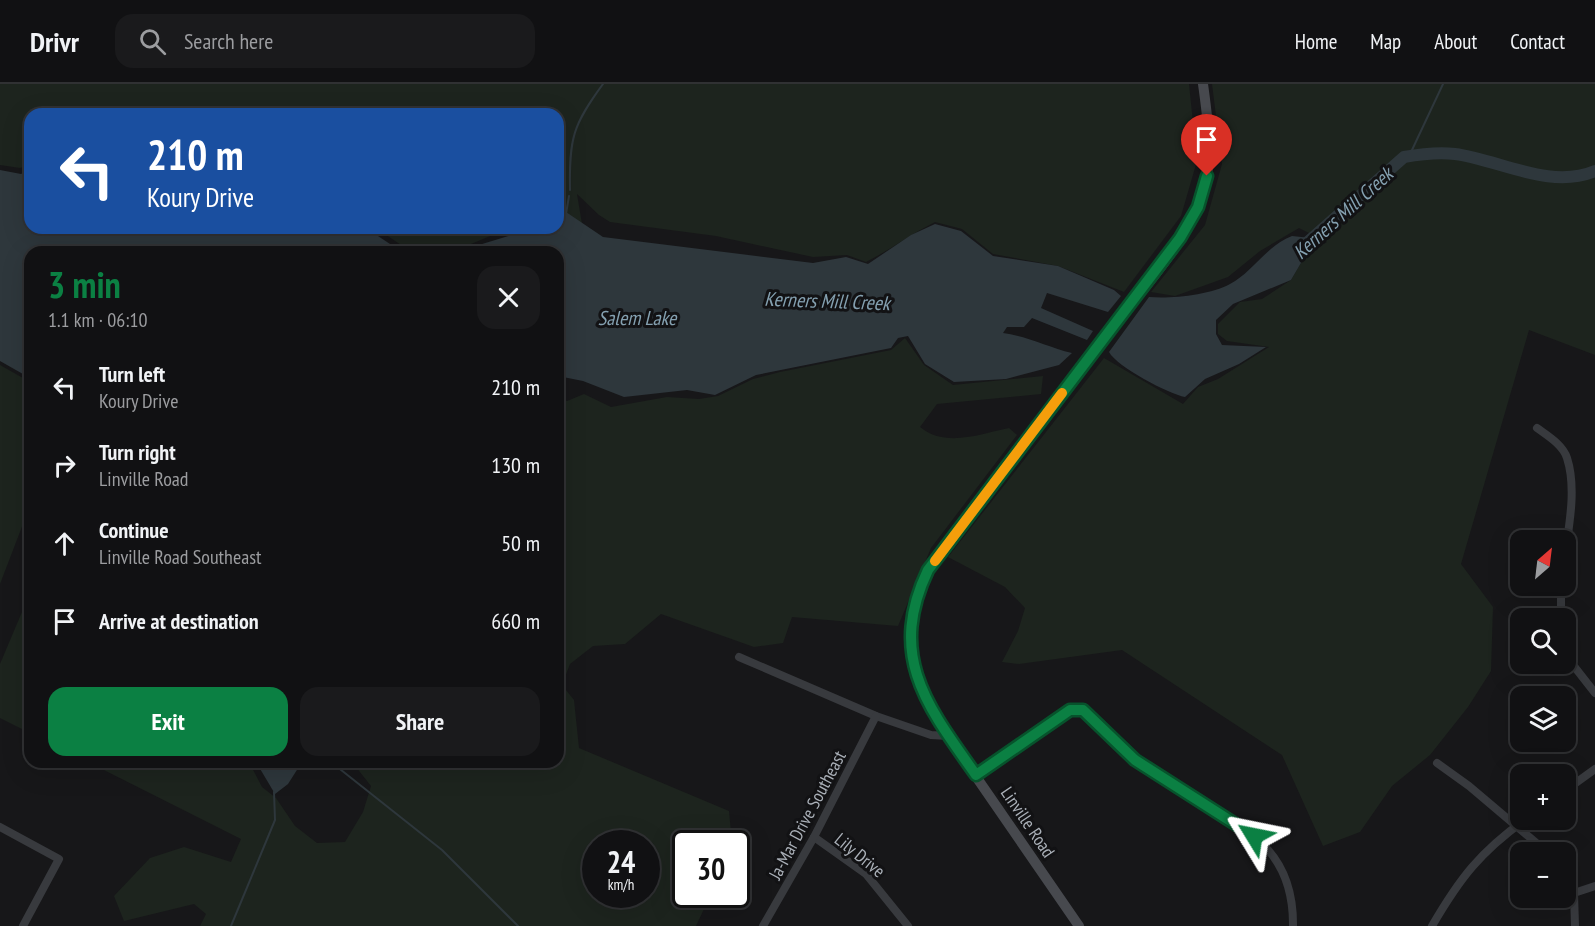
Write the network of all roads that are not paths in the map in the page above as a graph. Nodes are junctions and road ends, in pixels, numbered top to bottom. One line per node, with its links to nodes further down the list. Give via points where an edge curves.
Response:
1 (1203, 84): 8 (main road, Linville Road, via 1208,164 1202,197 1190,223 958,528 923,581 912,620 912,659 917,680)
2 (1538, 428): 3 (street, via 1567,457 1572,505)
3 (1569, 530)
4 (739, 657): 7 (street)
5 (1576, 669): 6 (street)
6 (1595, 693)
7 (876, 716): 8 (street, via 931,735); 17 (street, Ja-Mar Drive Southeast)
8 (948, 736): 11 (main road, Linville Road)
9 (1437, 763): 13 (street)
10 (1595, 769): 12 (street)
11 (976, 775): 25 (main road, Linville Road); 26 (street, via 1070,710 1083,710 1135,760 1241,825 1268,847 1288,880)
12 (1576, 783)
13 (1510, 820)
14 (0, 827): 22 (street, via 59,859)
15 (1511, 830): 27 (street, via 1475,861)
16 (1523, 830): 18 (street)
17 (814, 837): 23 (street, Ja-Mar Drive Southeast); 24 (street, Lily Drive, via 866,874)
18 (1536, 842)
19 (1595, 886): 20 (street)
20 (1576, 892)
21 (1574, 908): 28 (street)
22 (23, 926)
23 (763, 926)
24 (908, 926)
25 (1079, 926)
26 (1293, 926)
27 (1432, 926)
28 (1575, 926)

